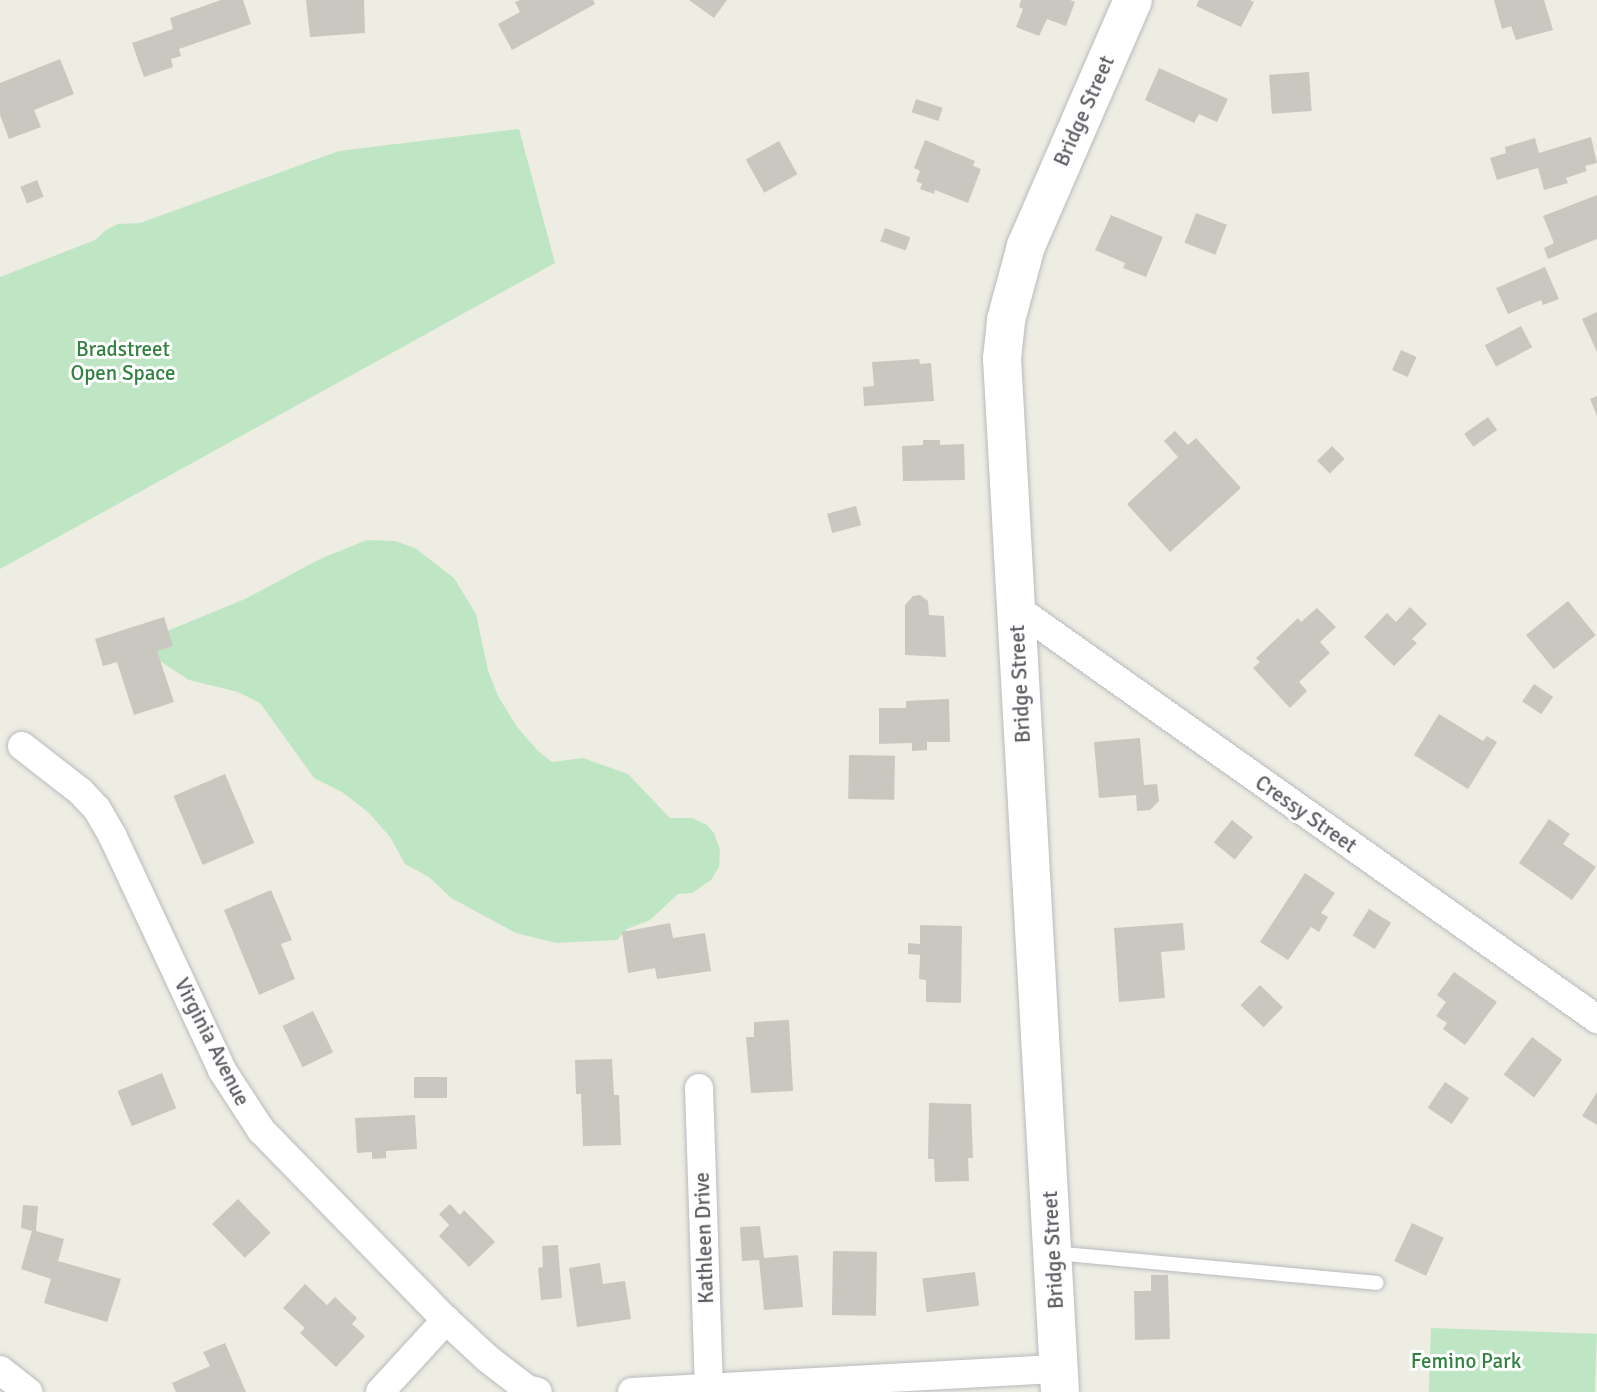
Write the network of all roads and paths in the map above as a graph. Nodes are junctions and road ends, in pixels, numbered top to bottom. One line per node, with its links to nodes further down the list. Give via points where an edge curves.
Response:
1 (1133, 0): 2 (main road, Bridge Street, via 1026,246 1006,320 1002,398)
2 (1016, 608): 4 (street, Cressy Street); 6 (main road, Bridge Street)
3 (22, 746): 8 (street, Virginia Avenue, via 97,809 222,1070 248,1113 296,1169)
4 (1597, 1019)
5 (699, 1088): 11 (street, Kathleen Drive)
6 (1053, 1253): 7 (lane); 10 (main road, Bridge Street)
7 (1377, 1283)
8 (446, 1320): 13 (street); 14 (street, Virginia Avenue, via 495,1365)
9 (0, 1370): 12 (street)
10 (1060, 1380): 11 (street)
11 (709, 1388): 15 (street)
12 (29, 1392)
13 (380, 1392)
14 (538, 1392)
15 (632, 1392)

